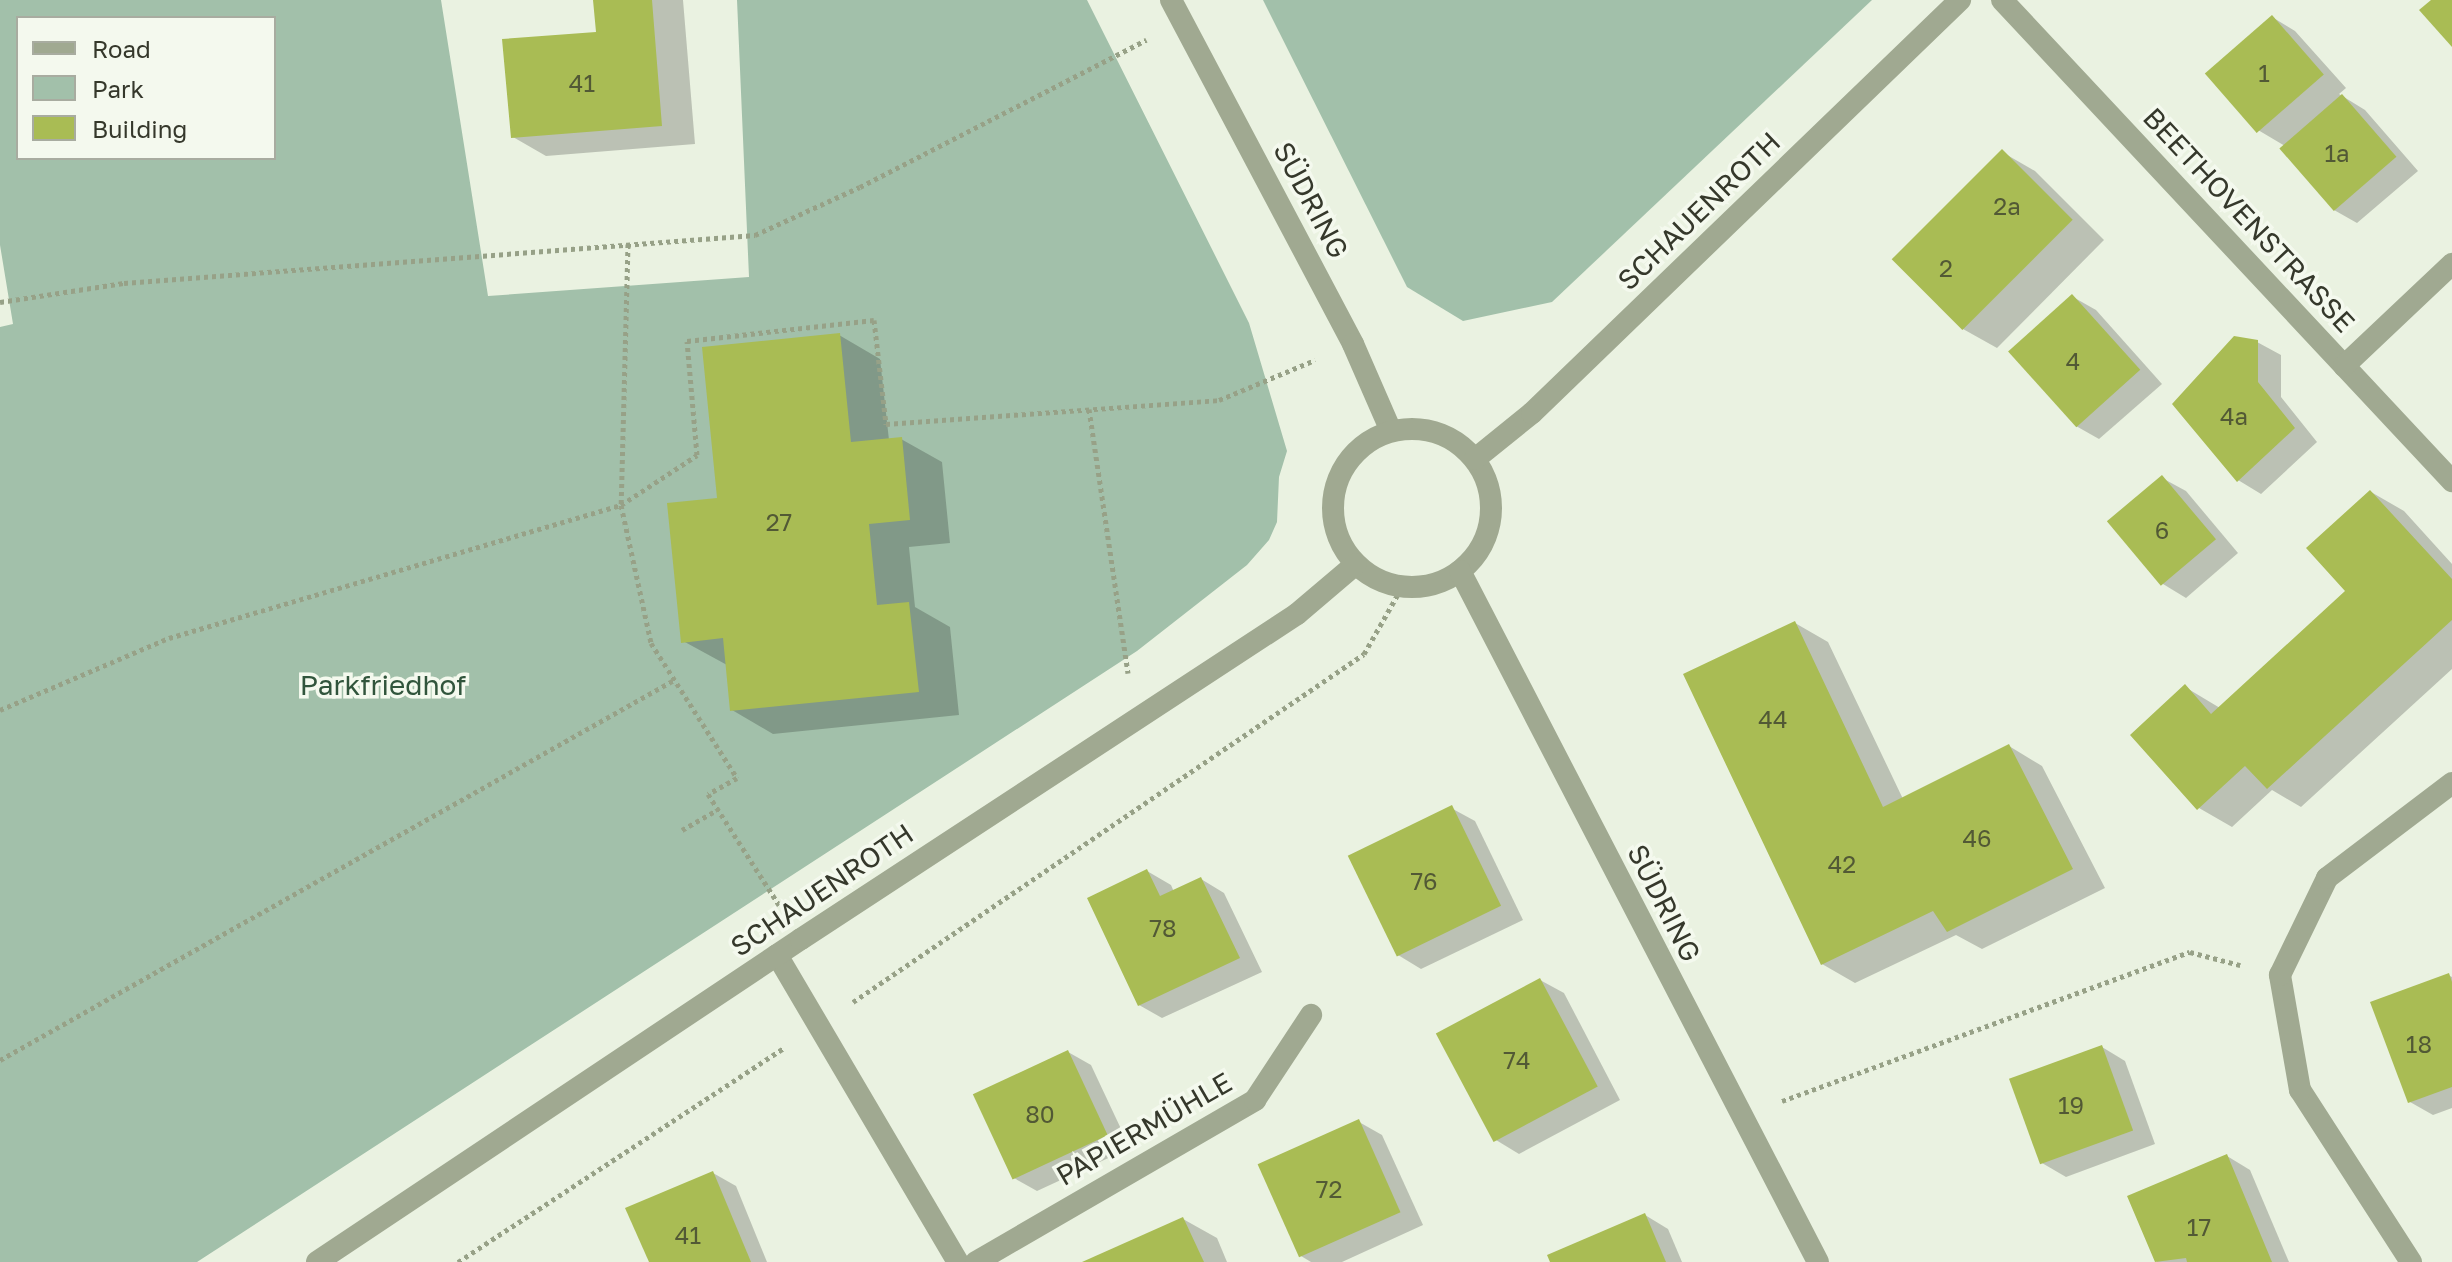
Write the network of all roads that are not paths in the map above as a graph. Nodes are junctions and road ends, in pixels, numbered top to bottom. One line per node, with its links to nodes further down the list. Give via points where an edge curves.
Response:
1 (1171, 0): 6 (street, SÜDRING, via 1353,344)
2 (1960, 0): 7 (street, SCHAUENROTH, via 1532,413)
3 (2002, 0): 5 (street, BEETHOVENSTRASSE)
4 (2452, 264): 5 (street)
5 (2344, 366): 8 (street, BEETHOVENSTRASSE)
6 (1391, 431): 7 (street, via 1415,428 1437,433); 9 (street, via 1352,456 1333,498 1334,523)
7 (1475, 459): 10 (street, via 1486,481 1490,518 1477,553)
8 (2452, 481)
9 (1356, 564): 10 (street, via 1377,579 1402,587 1442,581); 12 (street, SCHAUENROTH, via 1297,614)
10 (1460, 571): 17 (street, SÜDRING)
11 (2452, 783): 18 (street, via 2327,878 2280,975 2300,1090)
12 (777, 955): 14 (street, SCHAUENROTH); 15 (street)
13 (1311, 1015): 16 (street, PAPIERMÜHLE, via 1255,1100)
14 (317, 1262)
15 (958, 1262)
16 (976, 1262)
17 (1818, 1262)
18 (2411, 1262)

